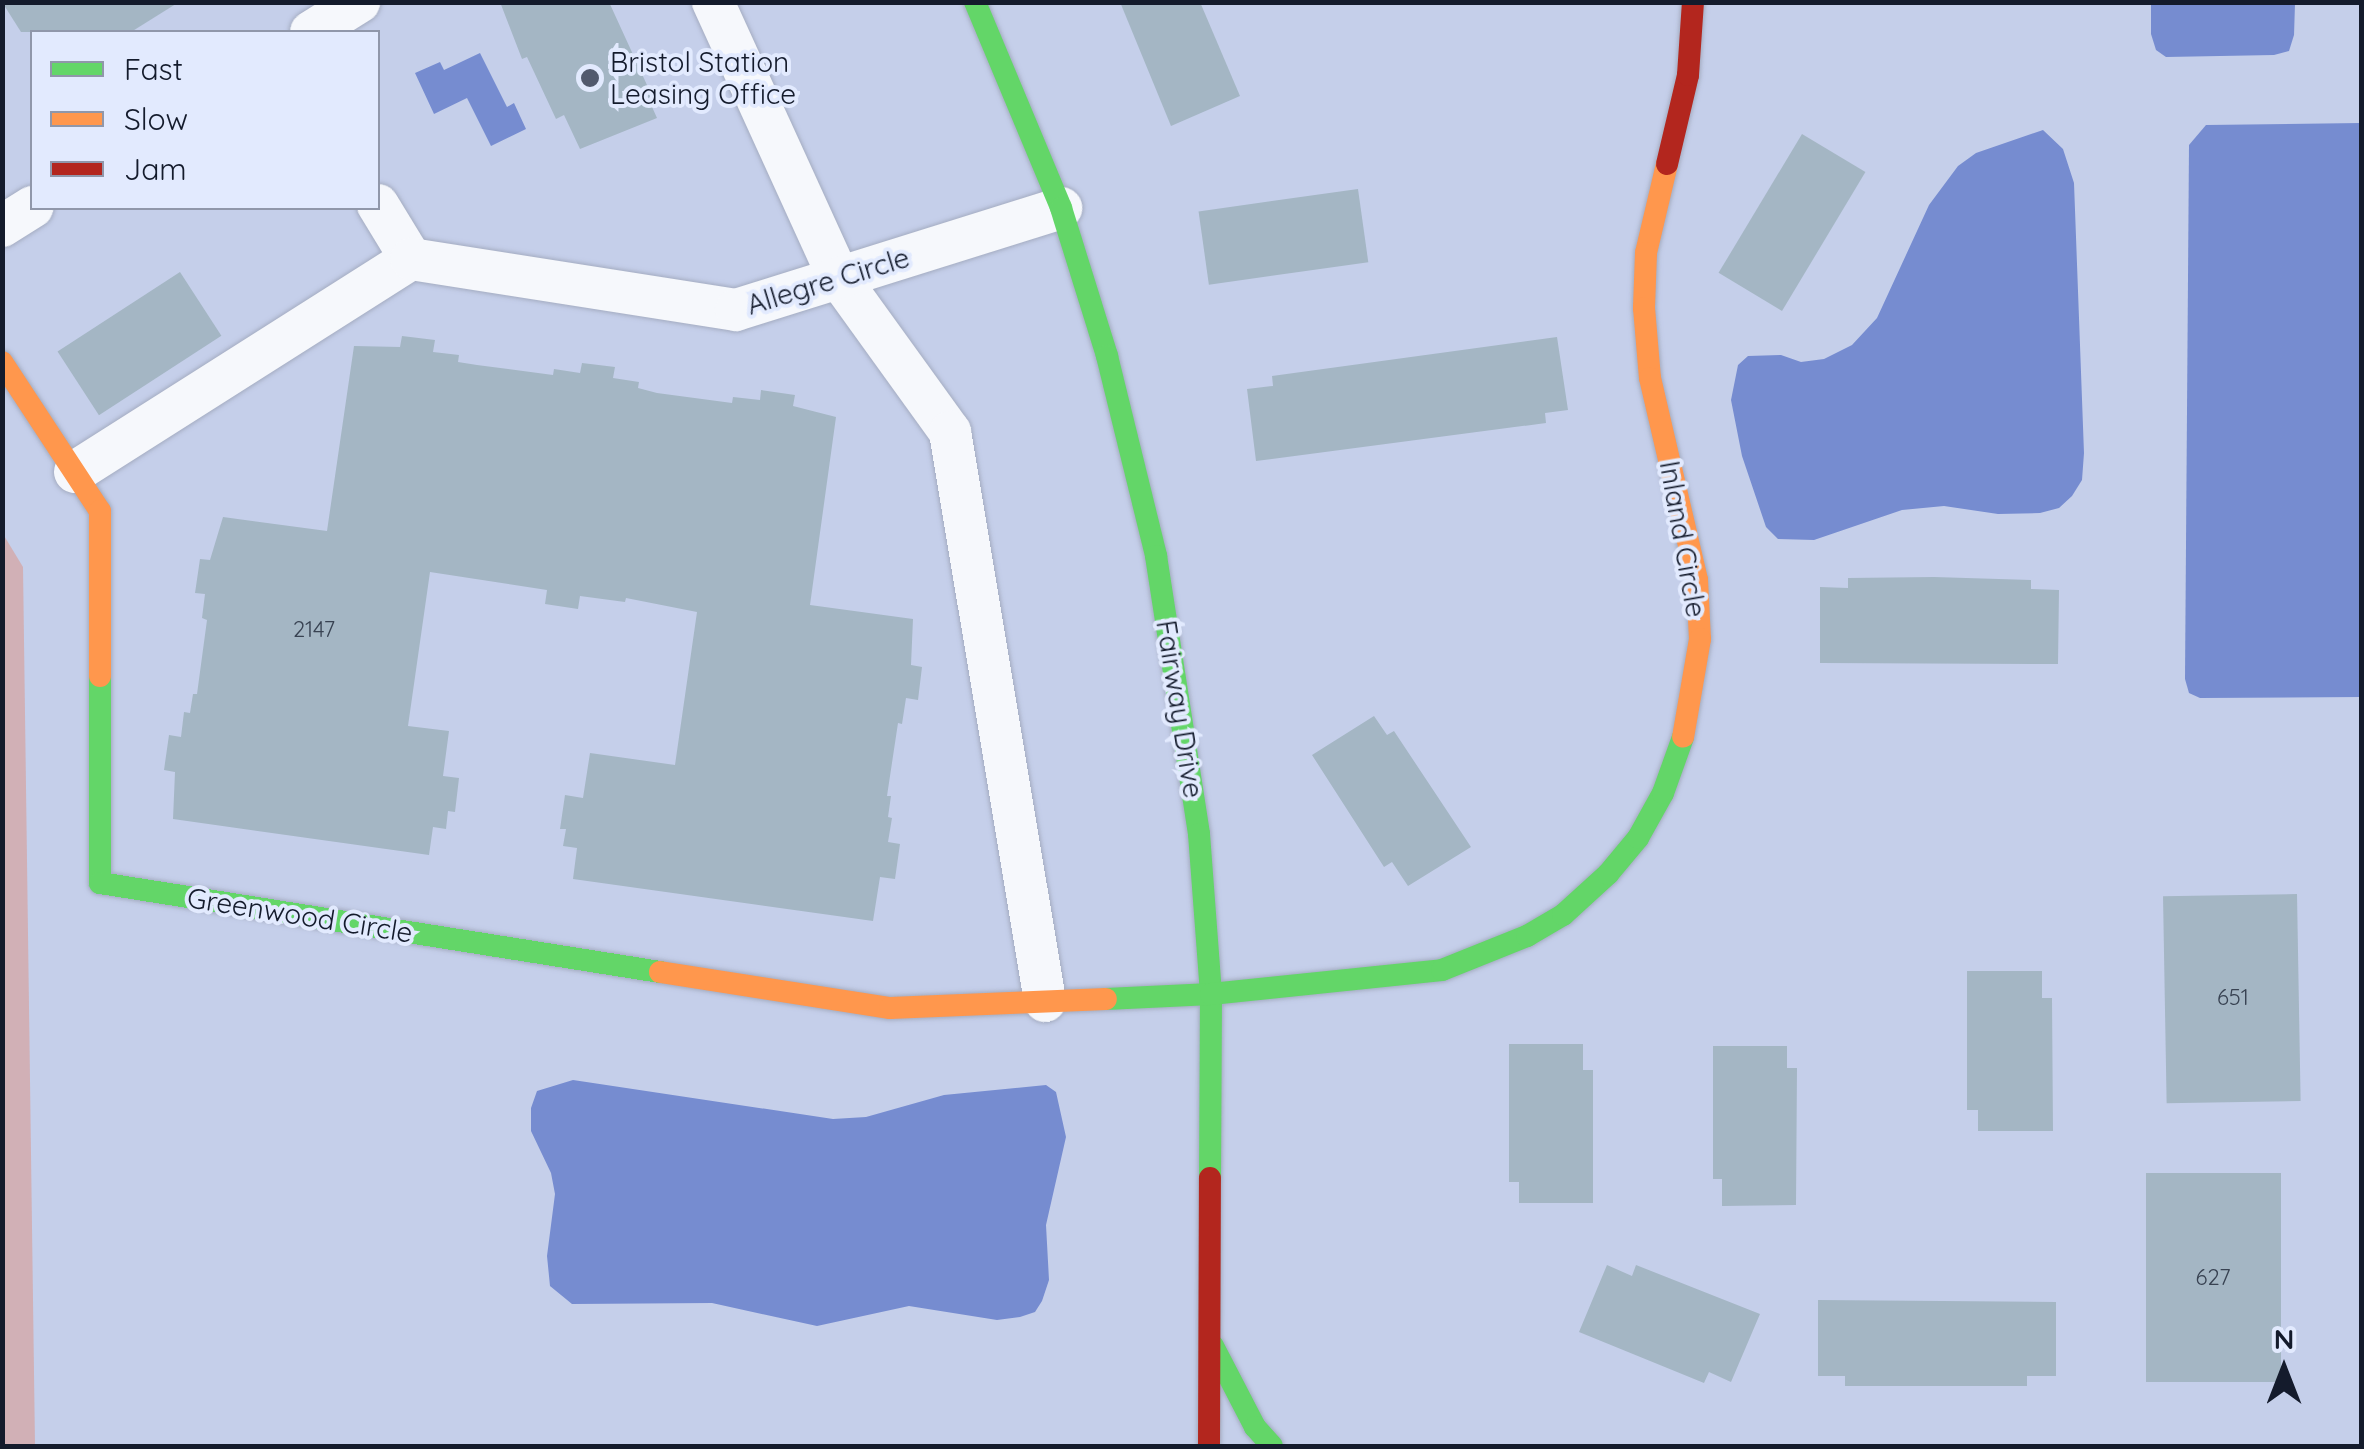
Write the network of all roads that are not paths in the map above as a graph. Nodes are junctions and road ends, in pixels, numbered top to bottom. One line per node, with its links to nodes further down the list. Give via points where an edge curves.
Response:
1 (359, 2): 5 (street)
2 (714, 2): 11 (street)
3 (975, 2): 8 (street, Fairway Drive)
4 (1694, 2): 14 (street, Inland Circle, via 1693,44 1646,253 1650,378 1696,580 1700,638 1695,696 1664,793 1638,838 1563,915 1484,956 1442,970)
5 (314, 30)
6 (30, 208): 9 (street)
7 (380, 208): 10 (street)
8 (1061, 208): 11 (street, Allegre Circle); 14 (street, Fairway Drive, via 1107,356 1156,556 1199,834)
9 (2, 226)
10 (411, 259): 11 (street, Allegre Circle, via 736,310); 13 (street)
11 (839, 278): 15 (street, via 950,432)
12 (2, 362): 13 (street, Greenwood Circle)
13 (75, 472): 15 (street, Greenwood Circle, via 100,511 100,883 890,1008)
14 (1211, 994): 15 (street, Greenwood Circle); 16 (street, Fairway Drive)
15 (1045, 1001)
16 (1210, 1340): 17 (street, Fairway Drive); 18 (street, via 1255,1427)
17 (1209, 1446)
18 (1272, 1446)

